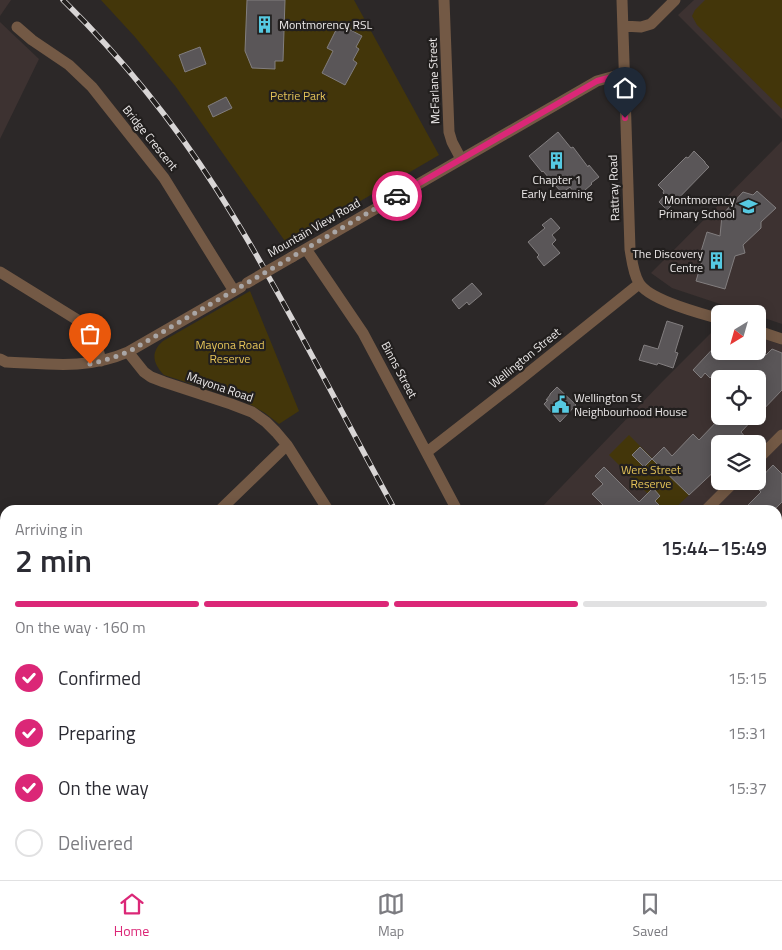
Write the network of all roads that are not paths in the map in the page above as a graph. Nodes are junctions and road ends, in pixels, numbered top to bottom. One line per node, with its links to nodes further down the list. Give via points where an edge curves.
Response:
1 (444, 0): 7 (street, McFarlane Street, via 450,132)
2 (622, 0): 4 (street, Rattray Road)
3 (676, 0): 4 (street, via 650,24)
4 (623, 26): 6 (street, Rattray Road)
5 (17, 27): 11 (street, Bridge Crescent, via 69,65 92,87 164,178)
6 (624, 76): 7 (street, Mountain View Road, via 597,81); 10 (street, Rattray Road, via 630,250)
7 (461, 159): 8 (street, Mountain View Road)
8 (306, 249): 11 (street, Mountain View Road, bridge); 21 (street, Binns Street, via 363,333)
9 (0, 272): 16 (street, via 91,330)
10 (639, 284): 12 (street, via 661,300); 21 (street, Wellington Street)
11 (234, 290): 15 (street, Mountain View Road)
12 (711, 316)
13 (766, 334): 14 (street)
14 (782, 339)
15 (128, 352): 16 (street, Mountain View Road); 19 (street, Mayona Road, via 151,377 252,412)
16 (101, 361): 17 (street, Mountain View Road, via 67,365)
17 (2, 362)
18 (782, 435): 20 (street)
19 (287, 445): 23 (street); 24 (street, Mayona Road)
20 (766, 451)
21 (427, 452): 25 (street, Binns Street)
22 (726, 490): 26 (street)
23 (225, 505)
24 (325, 505)
25 (454, 505)
26 (711, 505)

